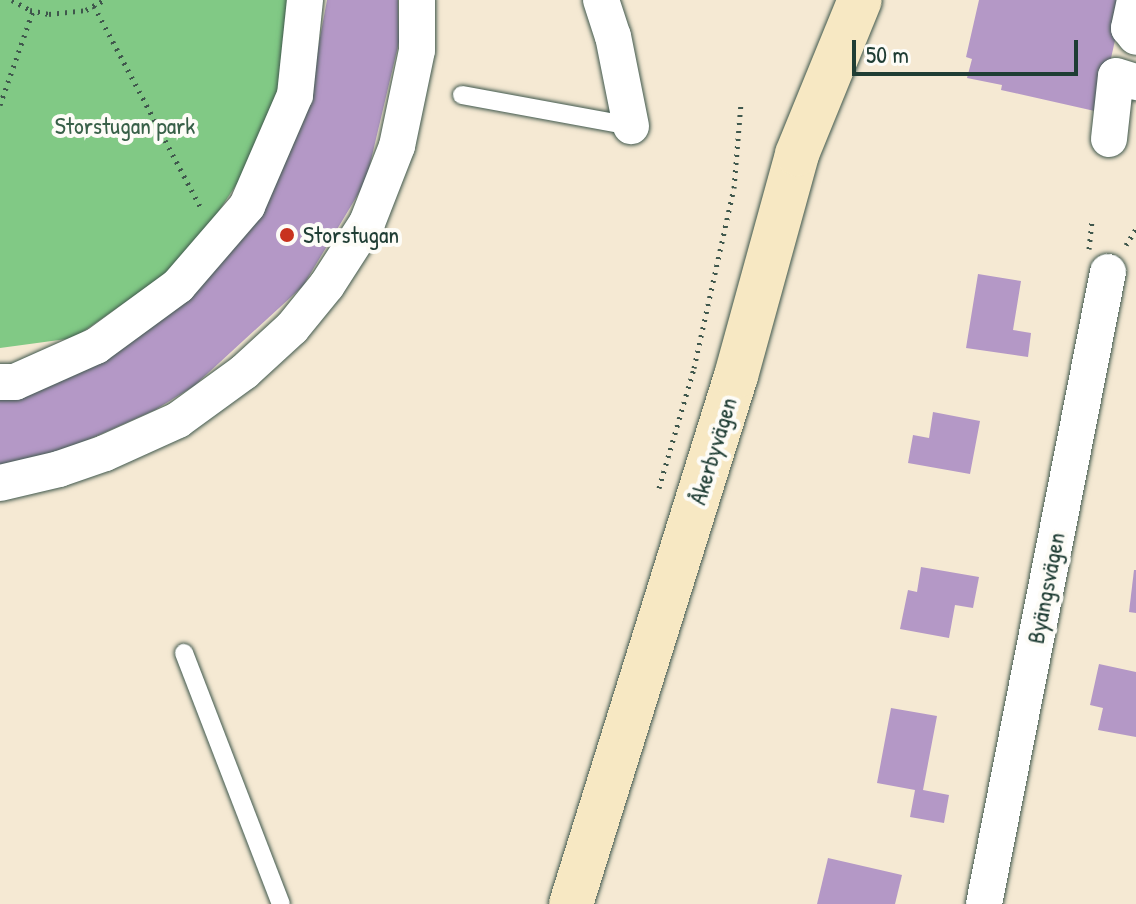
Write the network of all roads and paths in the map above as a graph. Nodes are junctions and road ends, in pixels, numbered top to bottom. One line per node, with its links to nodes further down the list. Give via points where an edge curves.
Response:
1 (12, 0): 9 (path)
2 (104, 0): 8 (path)
3 (305, 0): 17 (street, via 295,95 247,206)
4 (417, 0): 20 (street, via 417,50 397,146 367,223 292,328 244,372 178,420 93,457)
5 (601, 0): 15 (street)
6 (860, 0): 24 (street, Åkerbyvägen, via 797,154 731,391)
7 (1135, 0): 10 (street, via 1129,28)
8 (94, 6): 9 (path, via 67,14); 17 (path)
9 (33, 11): 14 (path)
10 (1136, 37)
11 (1136, 82): 16 (street, via 1116,76)
12 (462, 95): 15 (lane)
13 (741, 103): 21 (path, via 734,188 694,368)
14 (0, 105)
15 (631, 126)
16 (1109, 139)
17 (217, 240): 19 (street, via 178,286 96,346 15,382)
18 (1108, 272): 25 (street, Byängsvägen)
19 (0, 382)
20 (0, 483)
21 (658, 490)
22 (184, 653): 23 (lane)
23 (281, 904)
24 (571, 904)
25 (984, 904)

